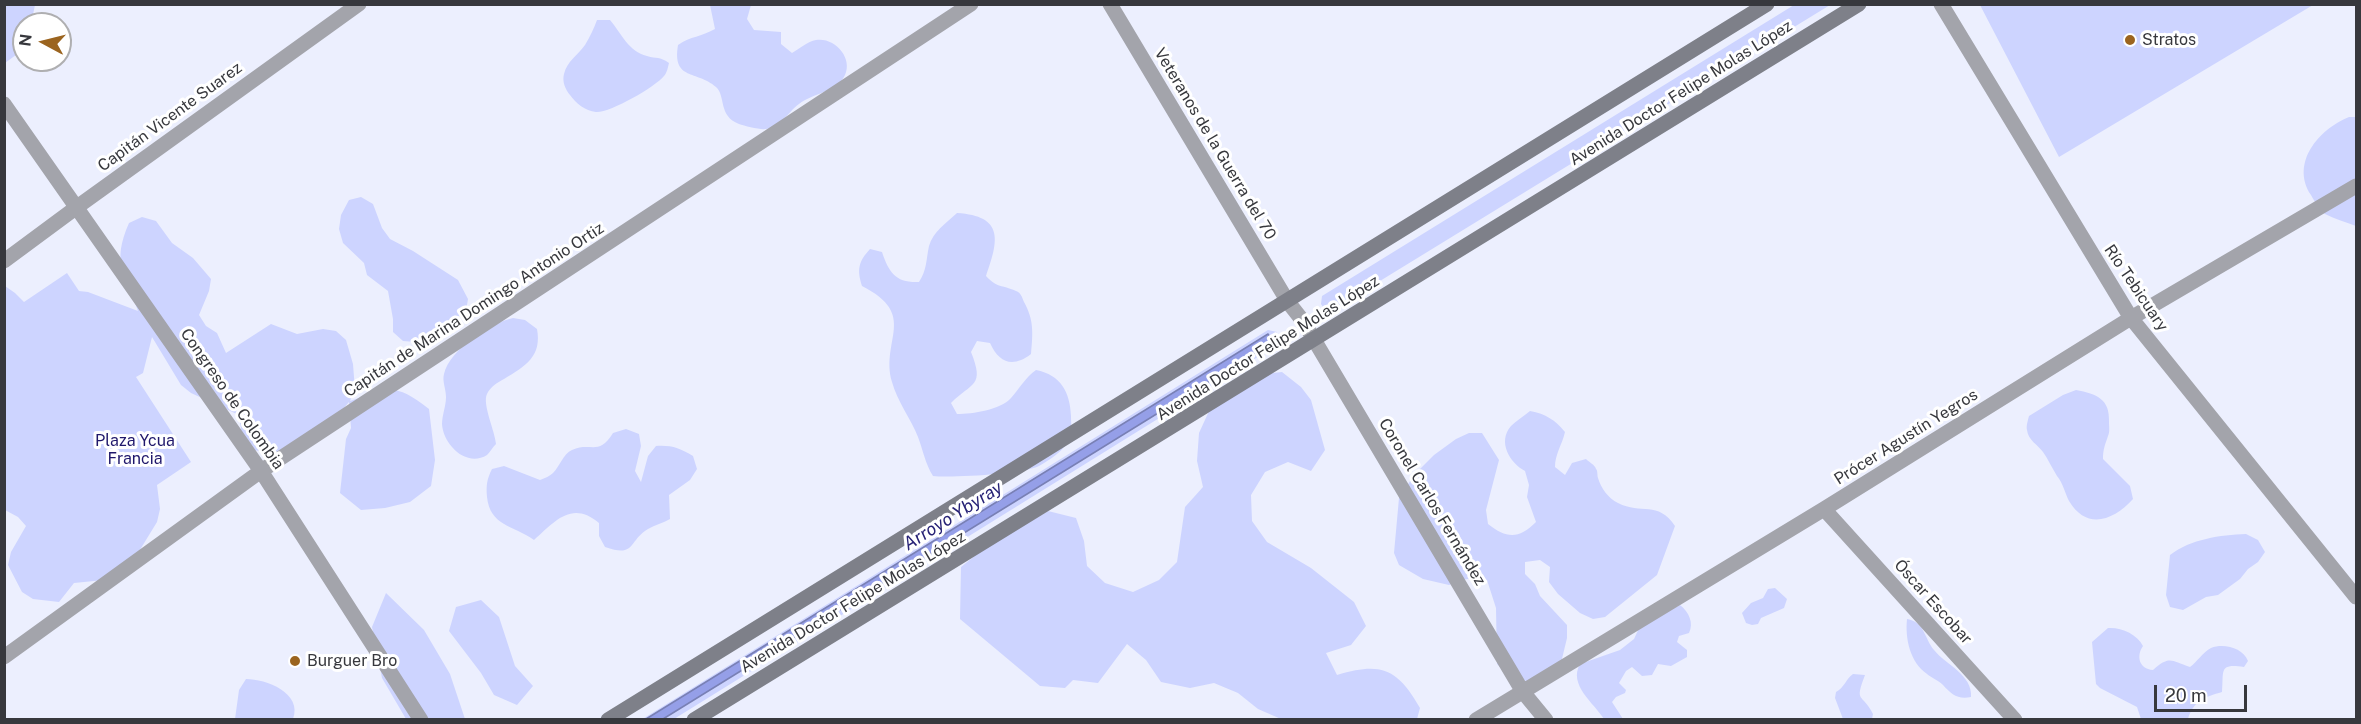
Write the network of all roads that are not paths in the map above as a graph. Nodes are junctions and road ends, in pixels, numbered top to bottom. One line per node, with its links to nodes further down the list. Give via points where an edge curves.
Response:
1 (359, 4): 9 (street, Capitán Vicente Suarez)
2 (971, 4): 14 (street, Capitán de Marina Domingo Antonio Ortiz)
3 (1110, 4): 11 (street, Veteranos de la Guerra del 70)
4 (1767, 4): 11 (main road, Avenida Doctor Felipe Molas López)
5 (1858, 4): 13 (main road, Avenida Doctor Felipe Molas López)
6 (1941, 4): 12 (street, Río Tebicuary)
7 (4, 104): 9 (street, Congreso de Colombia)
8 (2356, 186): 12 (street, Prócer Agustín Yegros)
9 (76, 207): 10 (street, Capitán Vicente Suarez); 14 (street, Congreso de Colombia)
10 (4, 261)
11 (1288, 302): 13 (street, Coronel Carlos Fernández); 20 (main road, Avenida Doctor Felipe Molas López)
12 (2131, 318): 15 (street, Prócer Agustín Yegros); 16 (street, Río Tebicuary)
13 (1315, 340): 18 (street, Coronel Carlos Fernández); 21 (main road, Avenida Doctor Felipe Molas López)
14 (261, 471): 17 (street, Capitán de Marina Domingo Antonio Ortiz); 19 (street, Congreso de Colombia)
15 (1824, 509): 18 (street, Prócer Agustín Yegros); 24 (street, Óscar Escobar)
16 (2356, 597)
17 (4, 657)
18 (1523, 692): 22 (street, Prócer Agustín Yegros); 23 (street, Coronel Carlos Fernández)
19 (421, 720)
20 (608, 720)
21 (694, 720)
22 (1476, 720)
23 (1546, 720)
24 (2015, 720)

